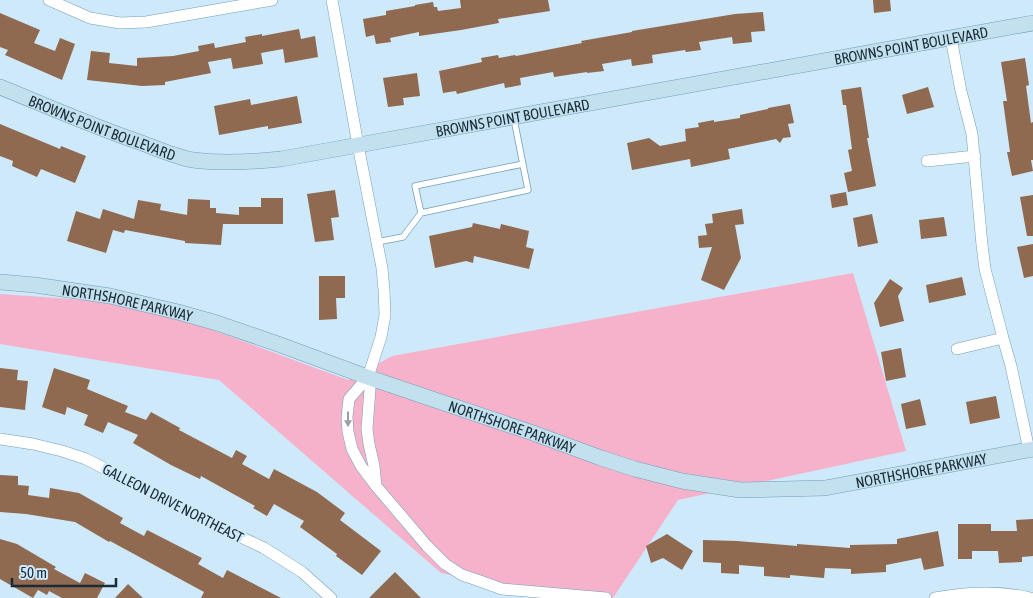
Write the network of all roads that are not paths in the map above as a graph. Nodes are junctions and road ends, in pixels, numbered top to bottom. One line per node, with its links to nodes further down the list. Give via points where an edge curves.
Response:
1 (48, 0): 2 (street, via 90,18 120,24)
2 (272, 0)
3 (332, 0): 8 (street)
4 (1033, 23): 5 (street, BROWNS POINT BOULEVARD)
5 (951, 38): 7 (street, BROWNS POINT BOULEVARD); 9 (street)
6 (0, 87): 8 (street, BROWNS POINT BOULEVARD, via 116,134 191,159 254,162)
7 (514, 117): 8 (street, BROWNS POINT BOULEVARD); 11 (lane)
8 (358, 145): 13 (street)
9 (975, 156): 10 (street); 15 (street, via 984,261)
10 (927, 161)
11 (523, 164): 12 (lane, via 528,190); 12 (lane, via 415,186)
12 (421, 213): 13 (lane, via 403,237)
13 (377, 242): 17 (street, via 385,315)
14 (0, 282): 17 (street, NORTHSHORE PARKWAY, via 110,296 178,312)
15 (1002, 338): 16 (street); 19 (street)
16 (957, 349)
17 (368, 377): 19 (street, NORTHSHORE PARKWAY, via 635,469 682,481 740,490 826,488); 20 (street, via 367,429); 20 (street, one-way to 20, via 349,399 347,417 352,449)
18 (0, 439): 24 (street, GALLEON DRIVE NORTHEAST, via 33,444 86,459 264,548 302,572)
19 (1031, 450)
20 (376, 486): 21 (street, via 445,564)
21 (500, 593): 22 (street)
22 (521, 594): 25 (street)
23 (949, 597): 26 (street); 27 (street, via 994,592)
24 (331, 598)
25 (606, 598)
26 (935, 598)
27 (1030, 598)

